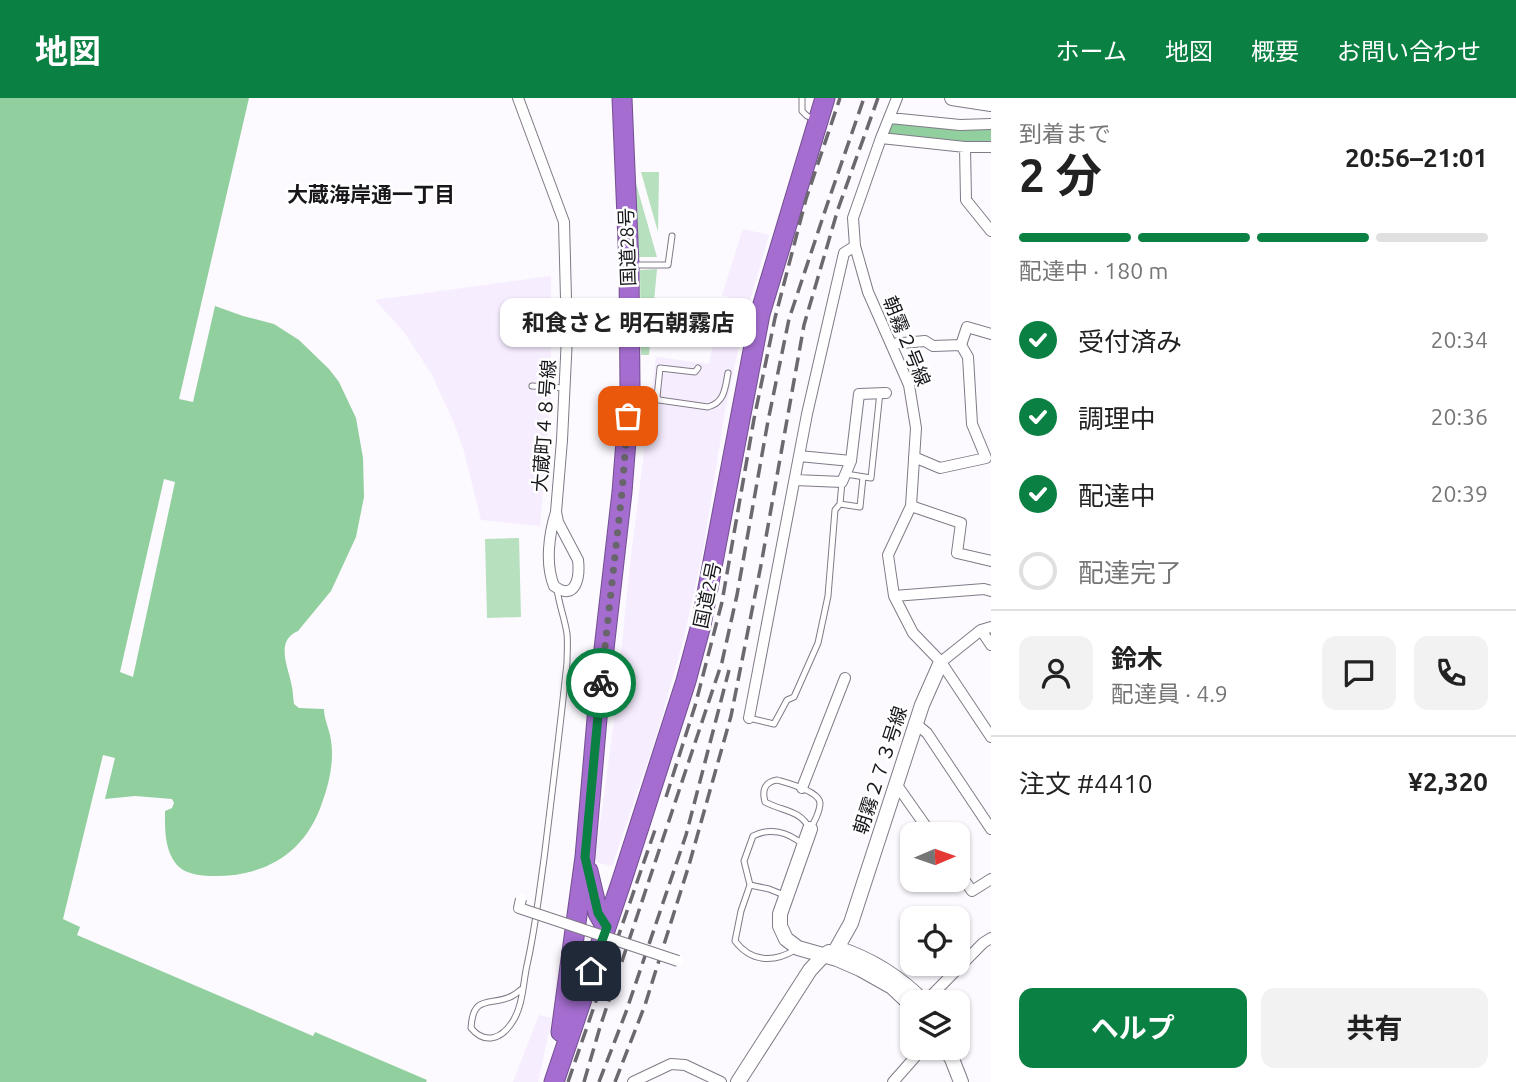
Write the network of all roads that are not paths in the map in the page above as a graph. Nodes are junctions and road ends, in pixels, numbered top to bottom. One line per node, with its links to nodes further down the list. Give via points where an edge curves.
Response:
1 (518, 98): 23 (street, 大蔵町４８号線, via 564,222)
2 (622, 98): 16 (highway, 国道28号)
3 (802, 98): 8 (lane, via 802,111)
4 (825, 98): 8 (highway, 国道2号)
5 (897, 98): 10 (street, 朝霧２号線)
6 (952, 98): 7 (street)
7 (991, 104)
8 (818, 120): 54 (highway, 国道2号, via 760,314 701,625)
9 (991, 124): 10 (street)
10 (885, 128): 11 (street); 15 (street, 朝霧２号線, via 853,218)
11 (965, 147): 12 (street); 13 (street, via 966,200)
12 (991, 148)
13 (991, 231)
14 (672, 236): 16 (lane, via 668,265)
15 (855, 246): 18 (street, 朝霧２号線, via 868,292); 25 (street, via 844,253)
16 (629, 265): 52 (highway, 国道28号, via 631,390 600,684)
17 (991, 334): 19 (street, via 967,327)
18 (891, 344): 19 (street); 26 (street, 朝霧２号線, via 909,385 916,428)
19 (961, 345): 27 (street, via 968,357 972,424)
20 (698, 368): 21 (lane, via 695,372 660,369 659,400 708,407 723,396)
21 (728, 373)
22 (532, 386): 23 (lane)
23 (565, 388): 34 (street, 大蔵町４８号線)
24 (883, 392): 28 (street, via 859,394); 29 (lane, via 871,478)
25 (799, 456): 28 (street); 31 (street)
26 (914, 457): 27 (street, via 940,468); 33 (street, 朝霧２号線)
27 (988, 460)
28 (851, 461): 30 (street)
29 (863, 477): 30 (lane); 32 (lane, via 860,507)
30 (844, 478): 31 (street); 32 (lane)
31 (795, 480): 43 (street)
32 (839, 503): 43 (lane, via 818,643 794,697 787,700 774,724)
33 (911, 506): 35 (street, via 961,523 957,553); 38 (street, 朝霧２号線, via 888,555)
34 (556, 512): 36 (street, 大蔵町４８号線, via 549,569); 36 (street, 大蔵町４８号線, via 579,567 572,590)
35 (991, 561)
36 (558, 589): 64 (lane, via 568,637 567,663 533,939)
37 (991, 591): 38 (street)
38 (894, 596): 41 (street, 朝霧２号線, via 913,633)
39 (986, 628): 40 (street); 41 (street, 朝霧２７３号線)
40 (991, 645)
41 (941, 662): 44 (street, 朝霧２７３号線); 45 (street, 朝霧２号線)
42 (845, 678): 47 (street)
43 (749, 718)
44 (916, 724): 46 (street, 朝霧２７３号線); 50 (street, via 927,733)
45 (991, 737)
46 (896, 784): 48 (street); 62 (street, 朝霧２７３号線, via 851,923)
47 (802, 788): 49 (lane, via 820,803); 49 (lane, via 772,780 763,794 765,802 799,816)
48 (923, 822)
49 (810, 829): 51 (street)
50 (991, 829)
51 (804, 846): 55 (lane, via 793,836 773,831 753,836 744,862); 57 (street)
52 (587, 866): 54 (highway, via 595,883 603,886); 59 (highway, 国道28号, via 598,913); 71 (highway, 国道28号)
53 (991, 879): 56 (street)
54 (622, 880): 59 (highway, 国道2号)
55 (750, 885): 57 (lane); 61 (lane, via 735,941 743,951 769,960)
56 (970, 888)
57 (786, 895): 61 (street, via 779,926)
58 (521, 899): 63 (street, bridge, via 519,908)
59 (607, 927): 71 (highway, 国道2号)
60 (991, 938): 66 (street)
61 (798, 948): 62 (street)
62 (831, 952): 65 (street, via 849,952); 67 (street); 75 (street, 朝霧２７３号線, via 810,970)
63 (678, 961)
64 (522, 989): 64 (lane, via 507,1030 487,1039 477,1035 471,1028 477,1006 511,997)
65 (913, 990)
66 (937, 990)
67 (900, 995)
68 (912, 1060): 76 (street)
69 (952, 1060): 77 (street)
70 (962, 1060): 78 (street)
71 (561, 1061): 72 (highway, 国道2号)
72 (554, 1082)
73 (633, 1082): 74 (street, via 671,1064 685,1065)
74 (720, 1082)
75 (738, 1082)
76 (893, 1082)
77 (961, 1082)
78 (970, 1082)

